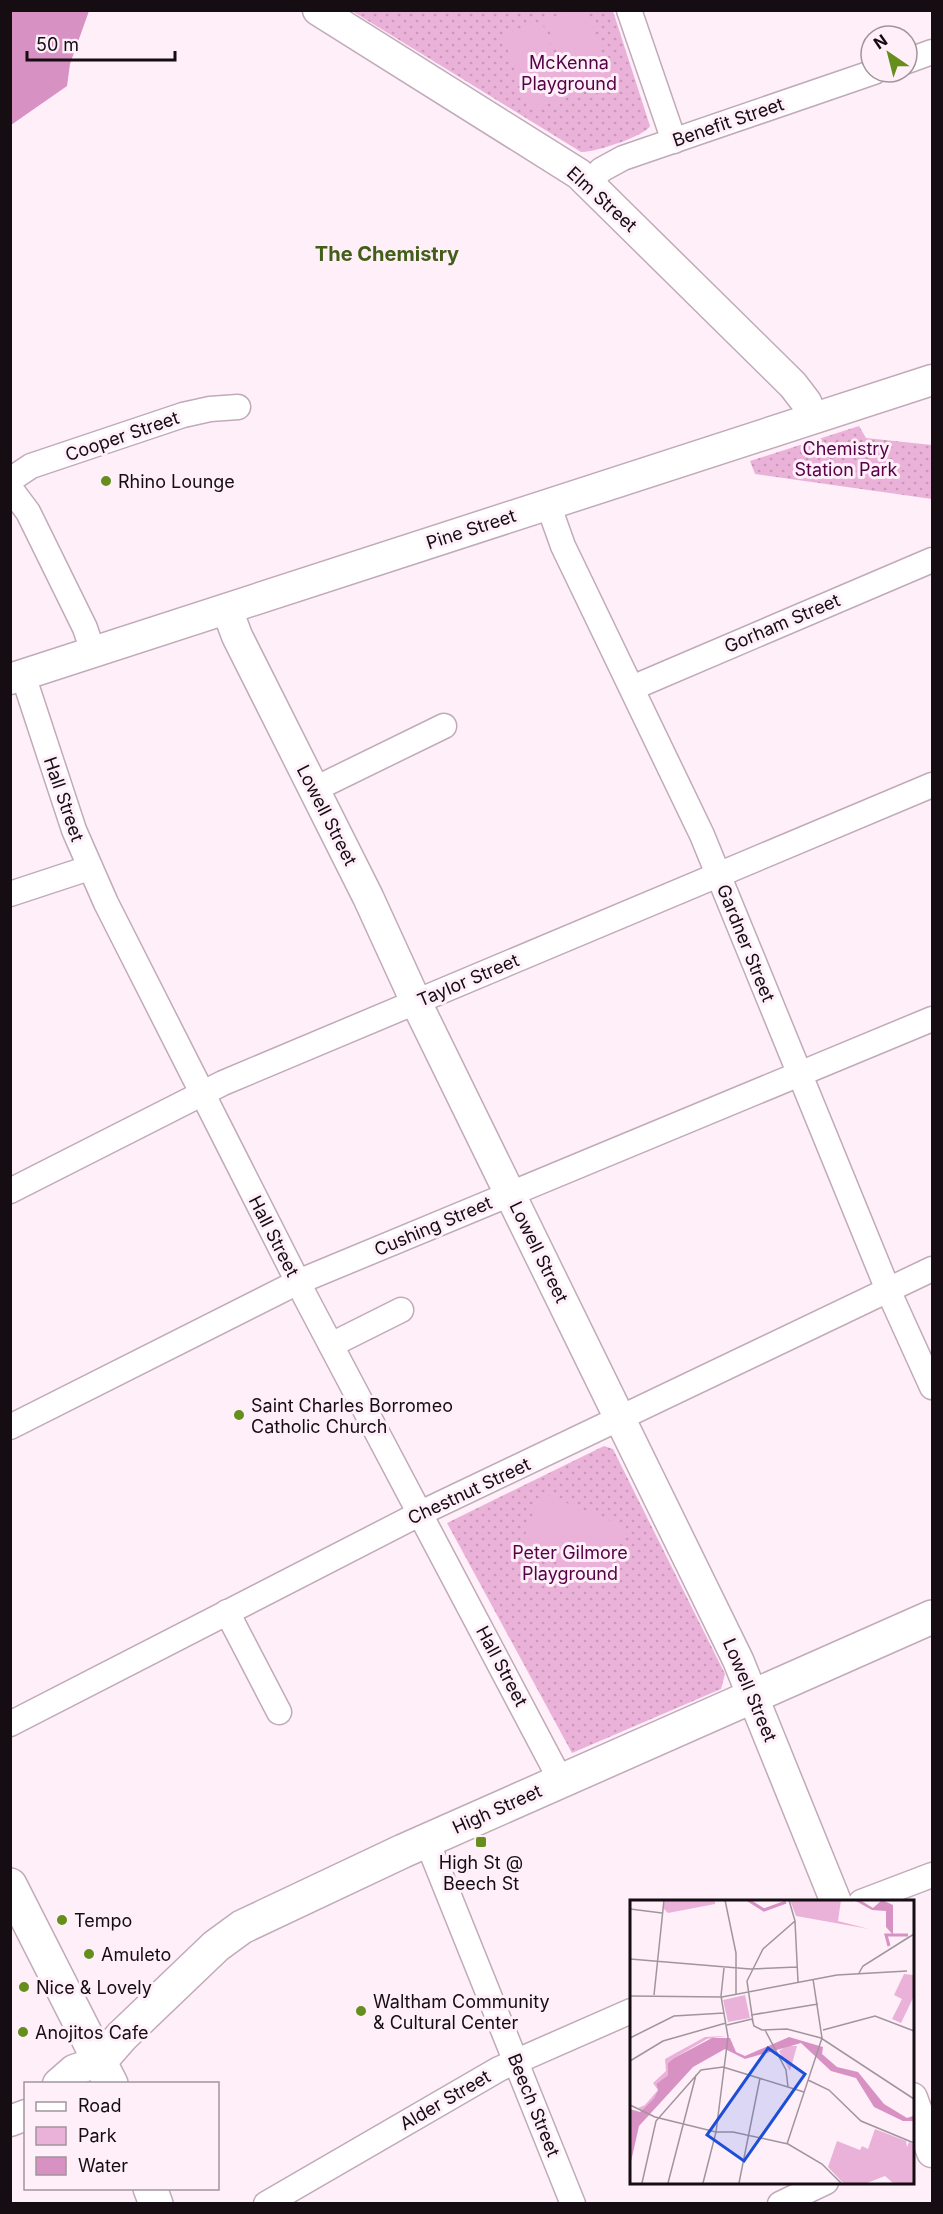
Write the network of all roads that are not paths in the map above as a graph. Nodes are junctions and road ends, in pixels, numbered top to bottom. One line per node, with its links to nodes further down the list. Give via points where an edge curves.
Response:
1 (318, 10): 5 (street, Elm Street)
2 (629, 10): 4 (street)
3 (859, 77): 4 (street, Benefit Street)
4 (674, 141): 5 (street, Benefit Street, via 610,164)
5 (590, 183): 8 (street, Elm Street, via 793,385)
6 (933, 380): 8 (street, Pine Street)
7 (238, 408): 9 (street, Cooper Street, via 183,415 31,466)
8 (813, 418): 11 (street, Pine Street)
9 (10, 480)
10 (10, 488): 14 (street, via 33,521)
11 (548, 504): 13 (street, Pine Street); 16 (street, Gardner Street, via 563,546)
12 (933, 560): 16 (street, Gorham Street)
13 (227, 609): 14 (street, Pine Street); 19 (street, Lowell Street)
14 (93, 652): 15 (street, Pine Street)
15 (17, 677): 20 (street, Hall Street)
16 (632, 688): 21 (street, Gardner Street)
17 (444, 726): 19 (street)
18 (933, 785): 21 (street, Taylor Street)
19 (315, 789): 23 (street, Lowell Street)
20 (89, 868): 22 (street); 26 (street, Hall Street)
21 (718, 874): 23 (street, Taylor Street); 25 (street, Gardner Street)
22 (10, 894)
23 (416, 1002): 26 (street, Taylor Street); 28 (street, Lowell Street)
24 (933, 1019): 25 (street, Cushing Street)
25 (800, 1074): 28 (street, Cushing Street); 31 (street, Gardner Street)
26 (201, 1094): 27 (street, Taylor Street); 30 (street, Hall Street)
27 (10, 1191)
28 (511, 1194): 30 (street, Cushing Street); 35 (street, Lowell Street)
29 (933, 1269): 31 (street, Chestnut Street)
30 (298, 1282): 33 (street, Hall Street); 36 (street, Cushing Street)
31 (888, 1290): 34 (street, Gardner Street); 35 (street, Chestnut Street)
32 (401, 1310): 33 (street)
33 (331, 1345): 37 (street, Hall Street)
34 (933, 1387)
35 (620, 1419): 37 (street, Chestnut Street); 40 (street, Lowell Street)
36 (10, 1426)
37 (421, 1513): 38 (street, Chestnut Street); 43 (street, Hall Street)
38 (227, 1612): 41 (street); 42 (street, Chestnut Street)
39 (933, 1617): 40 (main road, High Street)
40 (754, 1696): 43 (main road, High Street); 47 (street, Lowell Street)
41 (279, 1712)
42 (10, 1724)
43 (561, 1781): 44 (main road, High Street)
44 (427, 1840): 50 (street, Beech Street); 51 (main road, High Street, via 232,1932 122,2036)
45 (933, 1875): 48 (street)
46 (10, 1885): 51 (main road)
47 (835, 1900)
48 (866, 1900)
49 (630, 2011): 50 (street, Alder Street)
50 (516, 2062): 56 (street, Alder Street, via 485,2076); 57 (street, Beech Street)
51 (99, 2076): 52 (street, via 74,2070)
52 (60, 2082)
53 (913, 2101): 54 (street)
54 (926, 2141)
55 (822, 2184): 58 (street)
56 (266, 2204)
57 (573, 2204)
58 (780, 2204)

